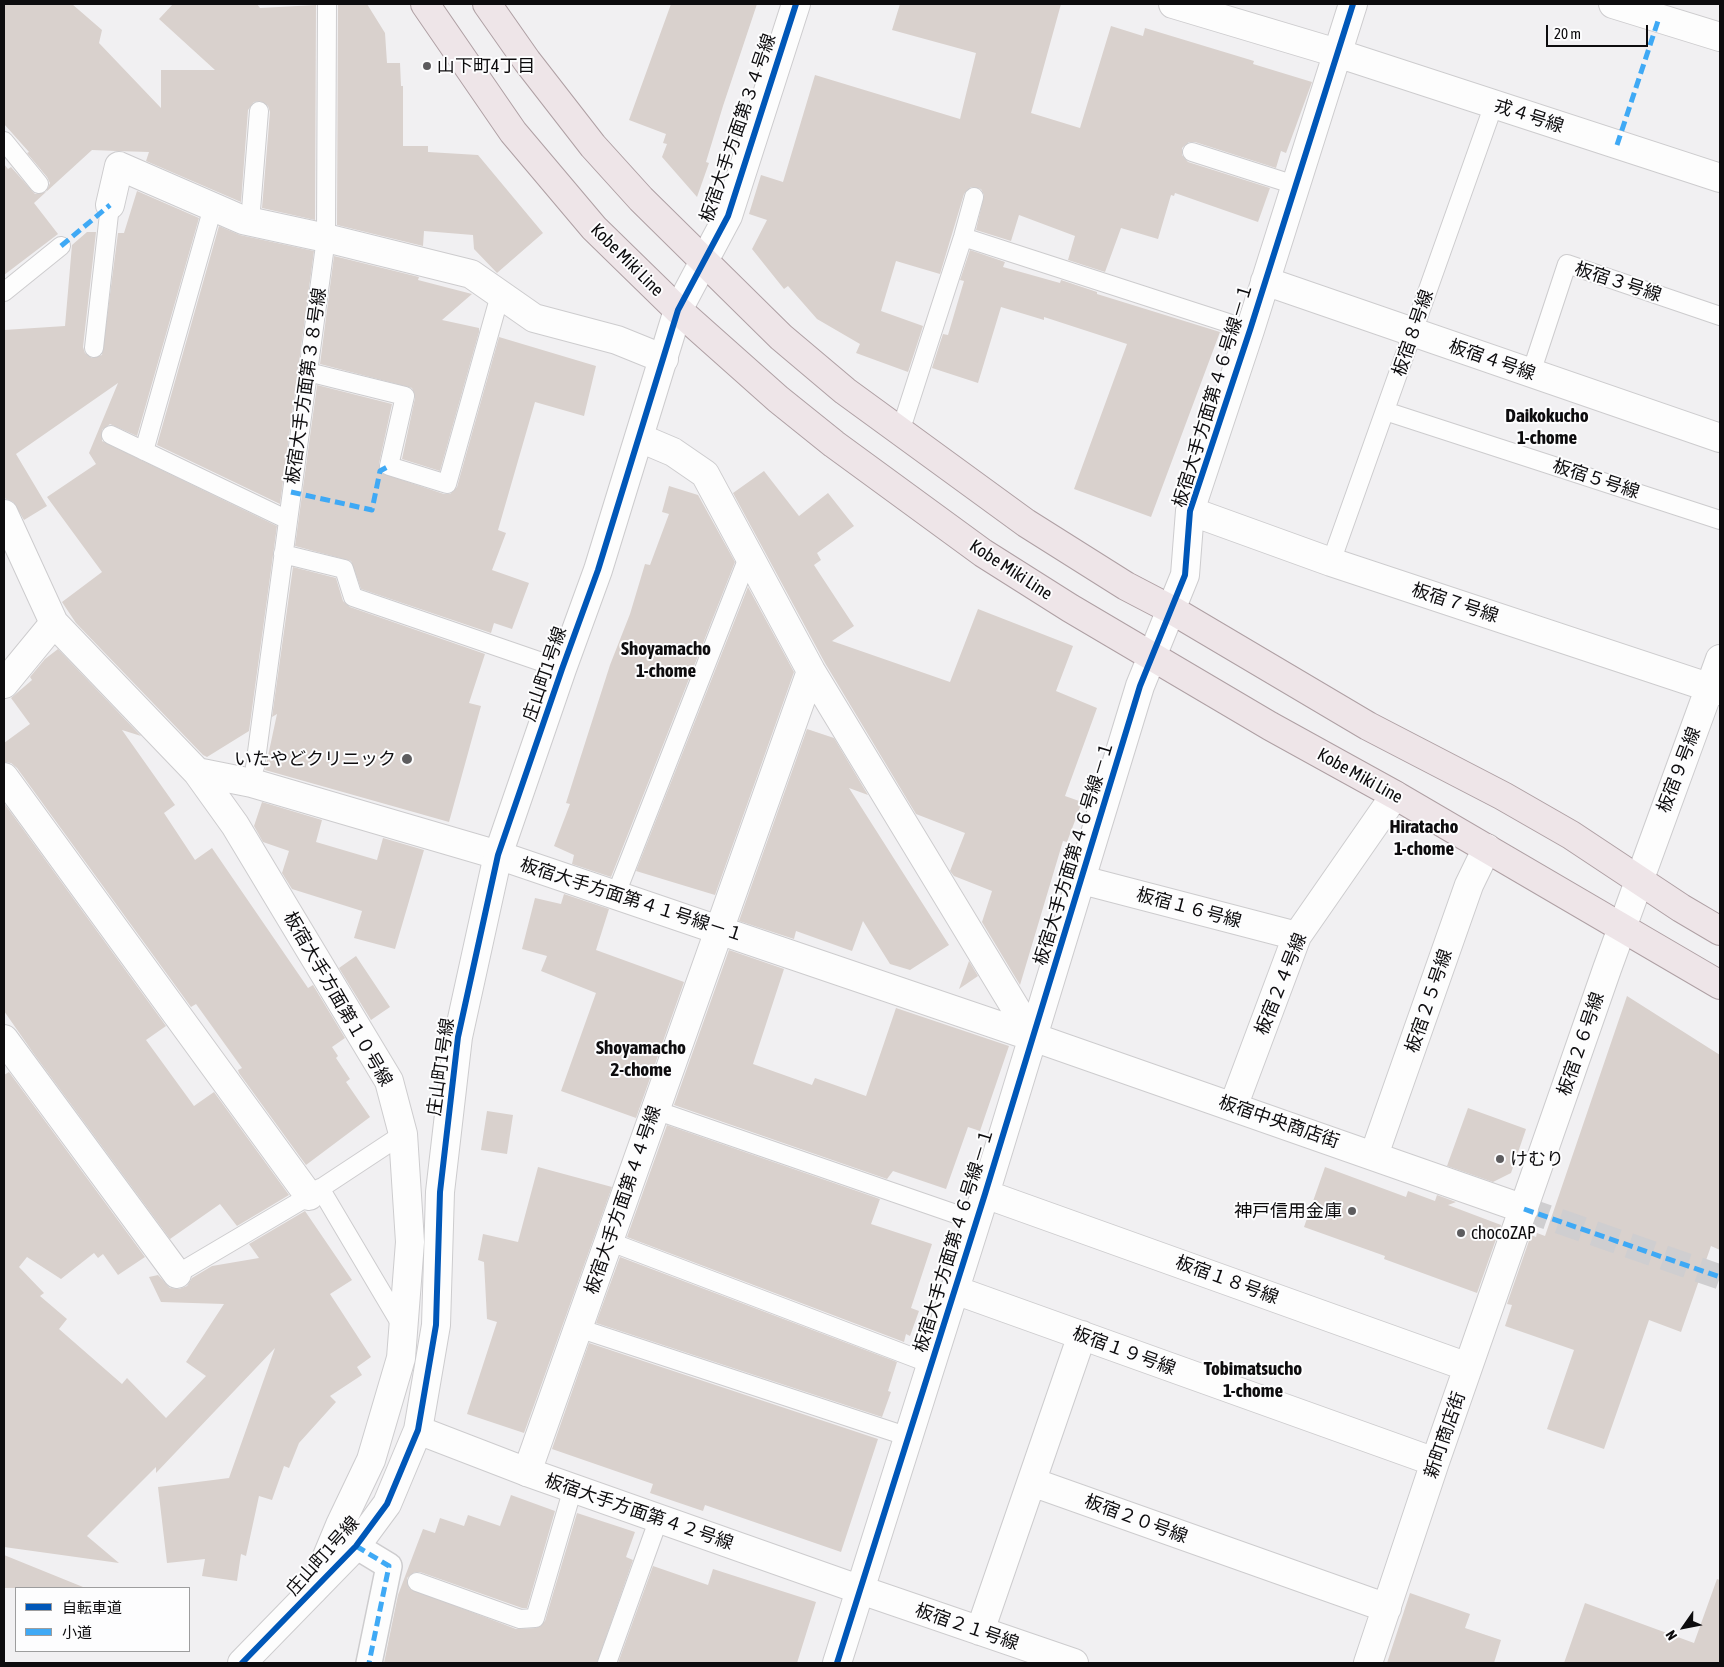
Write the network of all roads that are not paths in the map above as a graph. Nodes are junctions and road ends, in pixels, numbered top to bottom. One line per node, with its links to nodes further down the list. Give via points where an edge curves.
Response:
1 (327, 4): 23 (lane, 板宿大手方面第３８号線)
2 (425, 4): 29 (main road, Kobe Miki Line, via 545,171 594,228)
3 (487, 4): 25 (main road, via 593,146 654,213)
4 (796, 4): 25 (street, 板宿大手方面第３４号線, via 728,216)
5 (1173, 4): 10 (street, 戎４号線)
6 (1353, 4): 10 (street, 板宿大手方面第４６号線－１)
7 (1613, 4): 8 (street)
8 (1661, 11): 9 (street)
9 (1720, 37)
10 (1337, 53): 11 (street, 戎４号線); 17 (street, 板宿大手方面第４６号線－１)
11 (1494, 104): 15 (street, 戎４号線); 32 (lane, 板宿８号線)
12 (259, 111): 21 (lane)
13 (4, 141): 16 (lane)
14 (1192, 152): 17 (lane)
15 (1720, 178)
16 (39, 184)
17 (1295, 185): 26 (street, 板宿大手方面第４６号線－１)
18 (974, 196): 22 (lane)
19 (110, 204): 20 (street, via 120,166); 33 (lane)
20 (213, 207): 21 (street); 42 (lane)
21 (250, 222): 23 (street)
22 (963, 237): 31 (lane); 38 (lane)
23 (326, 238): 28 (street, via 471,274); 35 (lane, 板宿大手方面第３８号線)
24 (61, 246): 27 (lane)
25 (704, 261): 29 (street, 板宿大手方面第３４号線); 38 (main road, via 781,337)
26 (1265, 281): 31 (street, 板宿大手方面第４６号線－１); 32 (street, 板宿４号線)
27 (4, 292)
28 (500, 294): 34 (street, via 534,318 617,340); 35 (lane, via 448,484 389,466 405,396)
29 (678, 310): 34 (street, 板宿大手方面第３４号線); 52 (main road, Kobe Miki Line, via 778,399 901,494 983,552)
30 (1720, 316): 36 (lane, 板宿３号線, via 1568,264)
31 (1250, 330): 43 (street, 板宿大手方面第４６号線－１)
32 (1413, 333): 36 (street, 板宿４号線); 37 (lane, 板宿８号線)
33 (94, 348)
34 (664, 358): 40 (street, 庄山町1号線)
35 (308, 372): 45 (lane, 板宿大手方面第３８号線)
36 (1531, 373): 41 (street, 板宿４号線)
37 (1386, 411): 46 (lane, 板宿５号線); 49 (lane, 板宿８号線)
38 (900, 432): 50 (main road, via 1026,523 1126,586)
39 (111, 436): 42 (lane)
40 (640, 438): 48 (street, via 672,452 705,474); 54 (street, 庄山町1号線)
41 (1720, 438)
42 (144, 451): 45 (lane)
43 (1190, 511): 49 (street, 板宿７号線); 50 (street, 板宿大手方面第４６号線－１, via 1185,575)
44 (4, 514): 51 (street, 板宿大手方面第１０号線)
45 (288, 520): 47 (lane, 板宿大手方面第３８号線)
46 (1720, 520)
47 (283, 554): 54 (lane, via 344,569 353,597); 58 (lane, 板宿大手方面第３８号線)
48 (749, 555): 55 (street); 66 (lane)
49 (1332, 562): 57 (street, 板宿７号線)
50 (1172, 610): 52 (street, 板宿大手方面第４６号線－１); 65 (main road, via 1368,726 1504,796)
51 (54, 623): 56 (street); 59 (street, 板宿大手方面第１０号線)
52 (1152, 658): 61 (main road, Kobe Miki Line); 64 (street, 板宿大手方面第４６号線－１, via 1140,686)
53 (1720, 659): 57 (street, 板宿９号線)
54 (562, 669): 63 (street, 庄山町1号線)
55 (811, 671): 67 (street, 板宿大手方面第４４号線); 72 (street)
56 (4, 684)
57 (1715, 689): 65 (street, 板宿９号線)
58 (254, 766)
59 (197, 772): 63 (street, 板宿大手方面第４１号線－１, via 252,783); 76 (street, 板宿大手方面第１０号線, via 235,825 389,1080)
60 (4, 777): 78 (street)
61 (1395, 795): 62 (main road, Kobe Miki Line); 70 (street, 板宿２４号線)
62 (1487, 848): 68 (main road, Kobe Miki Line); 77 (street, 板宿２５号線, via 1469,884)
63 (498, 855): 66 (street, 板宿大手方面第４１号線－１); 90 (street, 庄山町1号線, via 458,1037 440,1192 436,1325)
64 (1082, 880): 70 (street, 板宿１６号線); 72 (street, 板宿大手方面第４６号線－１)
65 (1638, 880): 68 (street, 板宿２６号線); 69 (main road)
66 (616, 894): 67 (street, 板宿大手方面第４１号線－１)
67 (718, 928): 72 (street, 板宿大手方面第４１号線－１); 75 (street, 板宿大手方面第４４号線)
68 (1621, 928): 71 (main road, Kobe Miki Line); 80 (street, 板宿２６号線)
69 (1720, 931)
70 (1297, 936): 74 (street, 板宿２４号線)
71 (1720, 985)
72 (1033, 1037): 74 (street, 板宿中央商店街); 79 (street, 板宿大手方面第４６号線－１)
73 (4, 1038): 83 (street)
74 (1233, 1107): 77 (street, 板宿中央商店街)
75 (655, 1110): 81 (lane); 82 (street, 板宿大手方面第４４号線)
76 (403, 1134): 78 (lane); 85 (street, 板宿大手方面第１０号線, via 410,1242)
77 (1374, 1155): 80 (street, 板宿中央商店街)
78 (314, 1192): 83 (lane); 85 (lane)
79 (985, 1194): 81 (street, 板宿大手方面第４６号線－１); 89 (street, 板宿１８号線)
80 (1524, 1209): 89 (street, 新町商店街)
81 (976, 1221): 84 (street, 板宿大手方面第４６号線－１)
82 (608, 1241): 86 (street, 板宿大手方面第４４号線); 88 (lane)
83 (177, 1274)
84 (955, 1290): 87 (street, 板宿１９号線); 88 (street, 板宿大手方面第４６号線－１)
85 (403, 1328): 99 (street, 板宿大手方面第１０号線, via 401,1358 371,1460)
86 (578, 1328): 91 (lane); 93 (street, 板宿大手方面第４４号線)
87 (1082, 1336): 92 (street, 板宿１９号線); 94 (street)
88 (931, 1364): 91 (street, 板宿大手方面第４６号線－１)
89 (1468, 1367): 92 (street, 新町商店街)
90 (418, 1430): 93 (street, 板宿大手方面第４２号線); 97 (street, 庄山町1号線, via 387,1504)
91 (909, 1437): 100 (street, 板宿大手方面第４６号線－１)
92 (1435, 1462): 101 (street, 新町商店街)
93 (526, 1472): 95 (street, 板宿大手方面第４２号線)
94 (1032, 1482): 101 (street, 板宿２０号線); 102 (street)
95 (573, 1488): 96 (street, 板宿大手方面第４２号線); 98 (lane, via 535,1618 520,1618)
96 (660, 1518): 100 (street, 板宿大手方面第４２号線); 105 (lane)
97 (356, 1546): 99 (street, 庄山町1号線); 104 (street, via 389,1566)
98 (418, 1582)
99 (313, 1590): 103 (street, 庄山町1号線)
100 (861, 1590): 102 (street, 板宿２１号線); 106 (street, 板宿大手方面第４６号線－１)
101 (1387, 1608): 108 (street, 新町商店街)
102 (980, 1631): 107 (street, 板宿２１号線)
103 (242, 1663)
104 (369, 1663)
105 (607, 1663)
106 (837, 1663)
107 (1074, 1663)
108 (1368, 1663)

